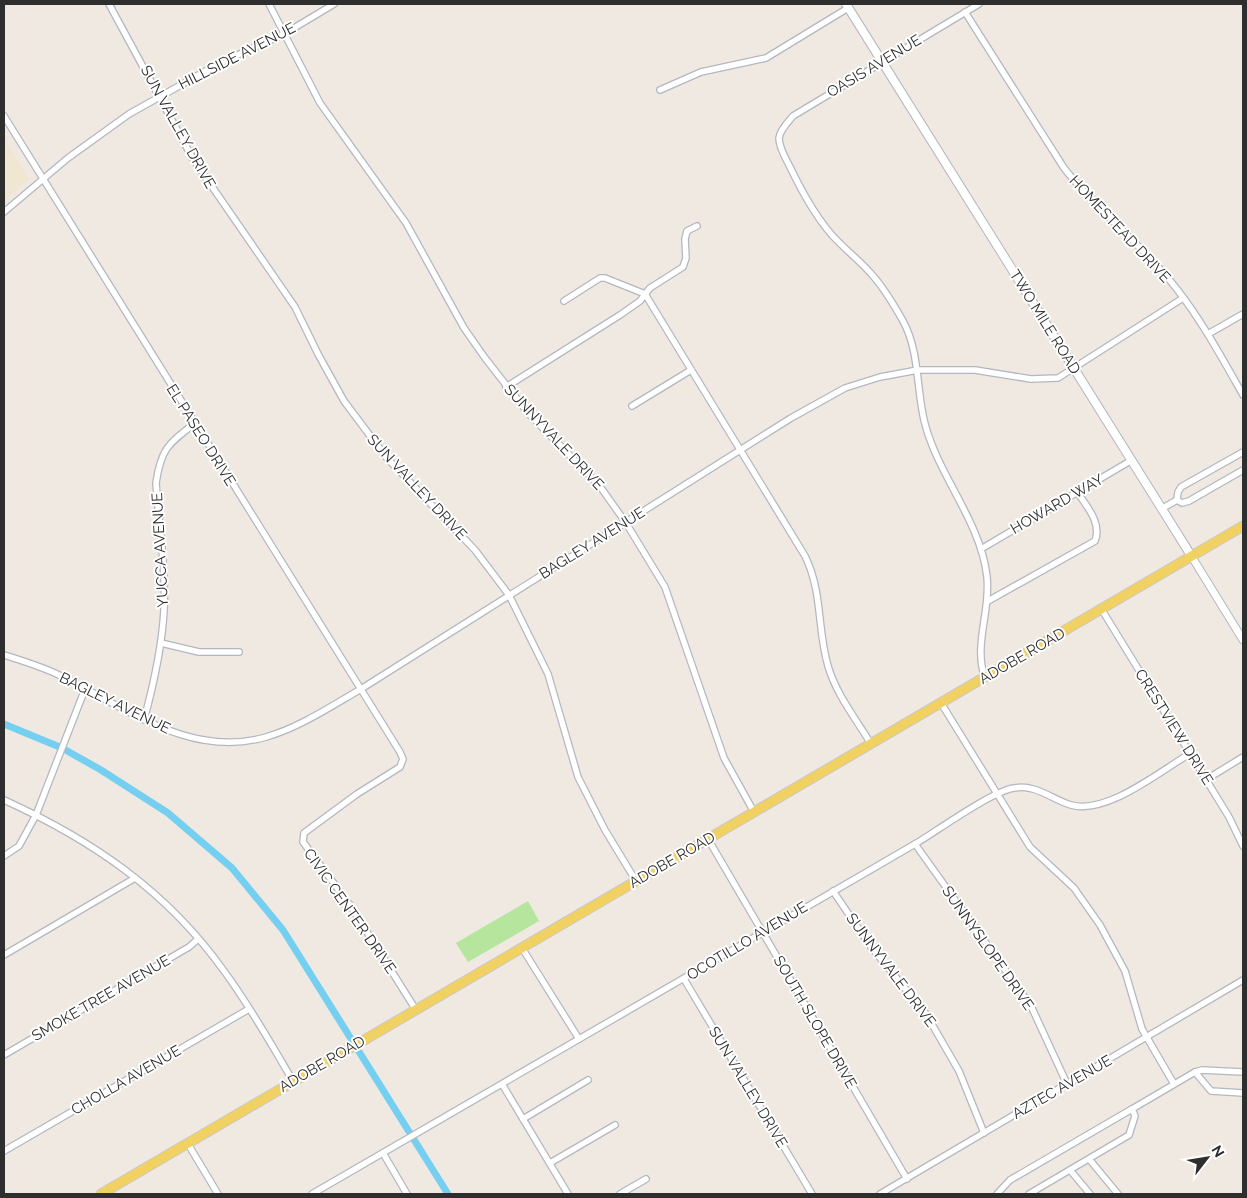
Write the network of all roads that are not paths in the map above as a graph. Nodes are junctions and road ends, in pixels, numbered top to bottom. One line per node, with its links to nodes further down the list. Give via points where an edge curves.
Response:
1 (109, 4): 10 (street, SUN VALLEY DRIVE)
2 (269, 4): 7 (street, SUNNYVALE DRIVE)
3 (334, 4): 7 (street, HILLSIDE AVENUE)
4 (979, 4): 6 (street, OASIS AVENUE)
5 (847, 6): 8 (main road, TWO MILE ROAD); 9 (street, via 766,58 701,72)
6 (965, 12): 8 (street, OASIS AVENUE); 16 (street, HOMESTEAD DRIVE, via 1064,168)
7 (284, 34): 10 (street, HILLSIDE AVENUE); 23 (street, SUNNYVALE DRIVE, via 320,103 406,222 464,328)
8 (882, 61): 20 (main road, TWO MILE ROAD); 22 (street, OASIS AVENUE, via 793,116 779,138 782,152 813,210 831,234 888,294 904,323)
9 (660, 90)
10 (160, 95): 12 (street, HILLSIDE AVENUE, via 98,135); 38 (street, SUN VALLEY DRIVE, via 208,182 295,307 344,401 386,457 475,550)
11 (4, 116): 12 (street, EL PASEO DRIVE)
12 (42, 178): 13 (street, HILLSIDE AVENUE); 26 (street, EL PASEO DRIVE)
13 (4, 212)
14 (697, 226): 15 (street, via 687,231 683,268)
15 (645, 294): 17 (street, via 604,278); 21 (street); 23 (street, via 620,315)
16 (1183, 298): 19 (street, HOMESTEAD DRIVE); 20 (street, BAGLEY AVENUE)
17 (564, 301)
18 (1243, 314): 19 (street)
19 (1208, 334): 24 (street, HOMESTEAD DRIVE)
20 (1074, 368): 22 (street, BAGLEY AVENUE, via 1058,378 1031,379 975,370); 29 (main road, TWO MILE ROAD)
21 (691, 370): 25 (street); 27 (street)
22 (918, 370): 27 (street, BAGLEY AVENUE, via 845,388); 36 (street, via 925,424)
23 (506, 387): 34 (street, SUNNYVALE DRIVE, via 550,437 599,485)
24 (1243, 395)
25 (632, 406)
26 (194, 424): 42 (street, YUCCA AVENUE, via 171,441 161,458 156,483 164,583); 47 (street, EL PASEO DRIVE)
27 (740, 450): 34 (street, BAGLEY AVENUE); 50 (street, via 811,567 818,592 828,665)
28 (1243, 452): 32 (street, via 1182,487)
29 (1132, 460): 31 (street, HOWARD WAY); 33 (main road, TWO MILE ROAD)
30 (1243, 470): 32 (street, via 1189,501 1182,503)
31 (1078, 493): 36 (street, HOWARD WAY); 39 (street, via 1097,525 1095,541)
32 (1177, 500): 33 (street)
33 (1162, 508): 37 (main road, TWO MILE ROAD)
34 (626, 523): 38 (street, BAGLEY AVENUE); 56 (street, SUNNYVALE DRIVE, via 665,587 716,740)
35 (1243, 526): 37 (main road, ADOBE ROAD)
36 (981, 549): 39 (street)
37 (1192, 556): 40 (main road, ADOBE ROAD); 41 (street, TWO MILE ROAD)
38 (509, 595): 47 (street, BAGLEY AVENUE); 64 (street, SUN VALLEY DRIVE, via 548,674 578,777)
39 (988, 601): 45 (street, via 980,651 980,664)
40 (1102, 610): 45 (main road, ADOBE ROAD); 51 (street, CRESTVIEW DRIVE)
41 (1243, 640)
42 (161, 643): 43 (street, via 199,652); 49 (street, YUCCA AVENUE, via 155,682)
43 (239, 652)
44 (4, 654): 46 (street, BAGLEY AVENUE)
45 (986, 678): 48 (main road, ADOBE ROAD)
46 (85, 688): 49 (street, BAGLEY AVENUE); 57 (street)
47 (361, 689): 49 (street, BAGLEY AVENUE, via 298,724 265,737 238,741 188,737); 58 (street, EL PASEO DRIVE, via 400,752 403,759 400,767 326,815)
48 (941, 704): 50 (main road, ADOBE ROAD); 54 (street)
49 (144, 720)
50 (871, 744): 56 (main road, ADOBE ROAD)
51 (1190, 753): 53 (street, CRESTVIEW DRIVE); 54 (street, OCOTILLO AVENUE, via 1101,805 1074,806 1025,787)
52 (1243, 757): 53 (street)
53 (1207, 780): 61 (street, CRESTVIEW DRIVE)
54 (996, 794): 60 (street, OCOTILLO AVENUE); 74 (street, via 1030,847 1074,888 1100,925 1125,971)
55 (4, 800): 57 (street)
56 (754, 812): 59 (main road, ADOBE ROAD)
57 (36, 815): 62 (street, via 19,846); 63 (street, via 104,854)
58 (303, 837): 73 (street, CIVIC CENTER DRIVE, via 307,848 350,905)
59 (708, 839): 64 (main road, ADOBE ROAD); 66 (street, SOUTH SLOPE DRIVE)
60 (915, 844): 65 (street, OCOTILLO AVENUE); 82 (street, SUNNYSLOPE DRIVE, via 1032,1006)
61 (1243, 846)
62 (4, 856)
63 (135, 878): 67 (street); 69 (street)
64 (636, 881): 68 (main road, ADOBE ROAD)
65 (833, 890): 66 (street, OCOTILLO AVENUE); 88 (street, SUNNYVALE DRIVE, via 871,947 926,1014 959,1071)
66 (763, 932): 70 (street, OCOTILLO AVENUE); 95 (street, SOUTH SLOPE DRIVE)
67 (198, 940): 72 (street, via 224,970); 76 (street, SMOKE TREE AVENUE)
68 (522, 948): 73 (main road, ADOBE ROAD); 75 (street)
69 (4, 955)
70 (684, 979): 75 (street, OCOTILLO AVENUE); 103 (street, SUN VALLEY DRIVE)
71 (1243, 980): 74 (street, AZTEC AVENUE)
72 (249, 1009): 80 (street); 90 (street, CHOLLA AVENUE)
73 (416, 1010): 80 (main road, ADOBE ROAD)
74 (1146, 1038): 82 (street, AZTEC AVENUE); 83 (street)
75 (580, 1039): 81 (street, OCOTILLO AVENUE)
76 (4, 1055)
77 (1195, 1072): 78 (street); 83 (street); 84 (street, via 1211,1091)
78 (1243, 1072)
79 (588, 1080): 86 (street)
80 (293, 1081): 89 (main road, ADOBE ROAD)
81 (502, 1084): 86 (street); 91 (street, OCOTILLO AVENUE)
82 (1067, 1084): 88 (street, AZTEC AVENUE)
83 (1174, 1084): 85 (street)
84 (1243, 1093)
85 (1132, 1109): 92 (street, via 1134,1116 1129,1135); 105 (street, via 1010,1180)
86 (523, 1119): 93 (street)
87 (615, 1124): 93 (street)
88 (984, 1133): 95 (street, AZTEC AVENUE)
89 (188, 1144): 97 (main road, ADOBE ROAD); 98 (street)
90 (4, 1151)
91 (383, 1153): 99 (street, OCOTILLO AVENUE); 100 (street)
92 (1088, 1160): 94 (street); 108 (street)
93 (550, 1163): 101 (street)
94 (1070, 1170): 106 (street); 107 (street)
95 (907, 1178): 104 (street, AZTEC AVENUE)
96 (646, 1179): 102 (street)
97 (101, 1194)
98 (218, 1194)
99 (312, 1194)
100 (407, 1194)
101 (568, 1194)
102 (620, 1194)
103 (812, 1194)
104 (880, 1194)
105 (997, 1194)
106 (1029, 1194)
107 (1090, 1194)
108 (1118, 1194)

